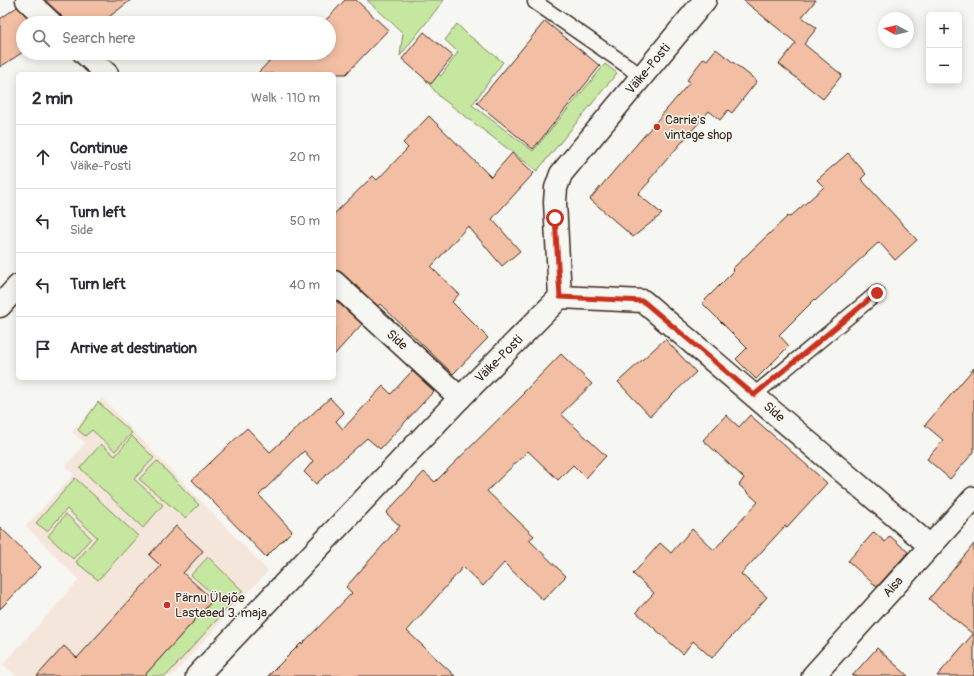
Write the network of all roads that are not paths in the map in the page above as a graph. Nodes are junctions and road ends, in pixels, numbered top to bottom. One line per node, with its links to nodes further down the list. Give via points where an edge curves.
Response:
1 (27, 0): 4 (street)
2 (705, 0): 7 (street, Väike-Posti)
3 (534, 2): 7 (lane)
4 (44, 16)
5 (91, 60): 6 (street)
6 (104, 72)
7 (641, 77): 11 (street, Väike-Posti, via 561,174 555,202)
8 (336, 284): 14 (street, Side)
9 (16, 288): 12 (street)
10 (877, 293): 13 (lane)
11 (560, 297): 13 (street, Side, via 643,301); 14 (street, Väike-Posti)
12 (0, 306)
13 (754, 395): 16 (street, Side)
14 (460, 398): 17 (street, Väike-Posti)
15 (974, 498): 16 (street, Aisa)
16 (930, 546): 18 (street, Aisa)
17 (197, 676)
18 (813, 676)

